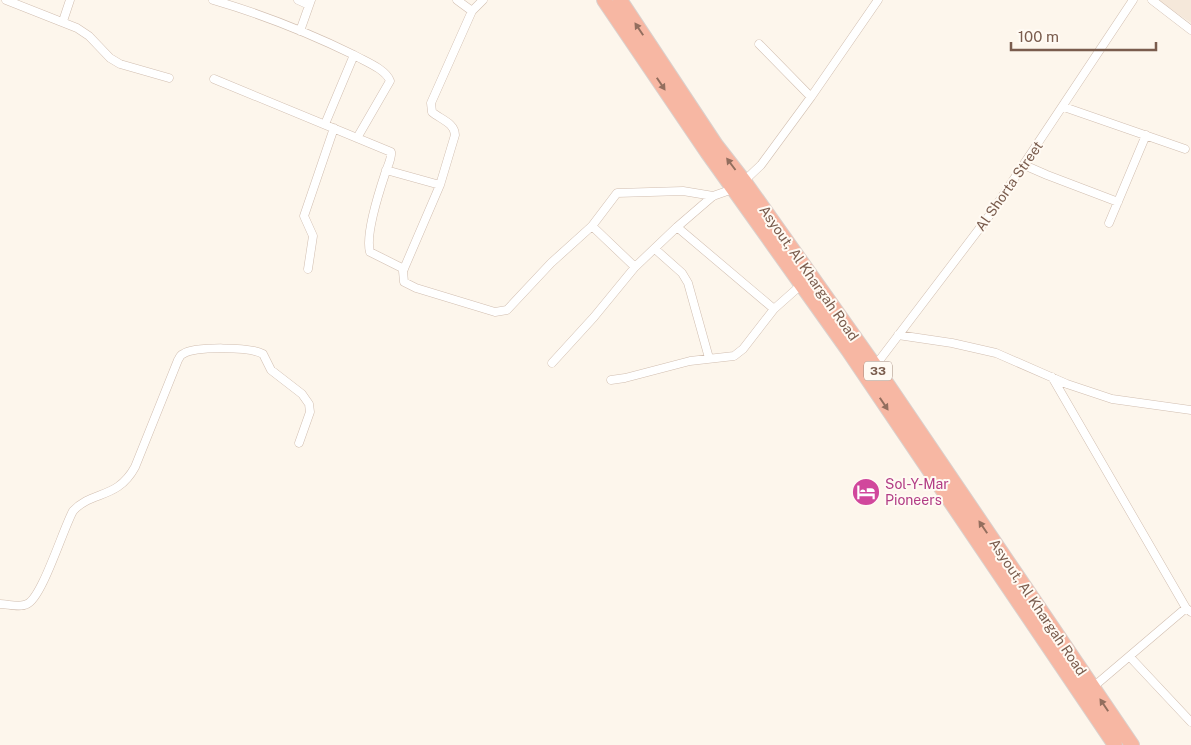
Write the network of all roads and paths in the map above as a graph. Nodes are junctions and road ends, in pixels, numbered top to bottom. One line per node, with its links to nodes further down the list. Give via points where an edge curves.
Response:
1 (6, 0): 14 (street)
2 (70, 0): 14 (street)
3 (213, 0): 16 (street)
4 (298, 0): 12 (street)
5 (458, 0): 13 (street)
6 (483, 0): 13 (street)
7 (604, 0): 31 (highway, Asyout, Al Khargah Road / 33, one-way to 31)
8 (620, 0): 31 (highway, Asyout, Al Khargah Road / 33, one-way to 8, via 716,145)
9 (878, 0): 21 (street)
10 (1133, 0): 22 (street, Al Shorta Street)
11 (1152, 0): 15 (street)
12 (310, 3): 16 (street)
13 (472, 12): 30 (street, via 431,106 434,114 455,132)
14 (63, 21): 19 (street, via 88,36 120,64)
15 (1191, 30)
16 (300, 31): 18 (street)
17 (759, 44): 21 (street)
18 (354, 55): 23 (street); 26 (street, via 388,76 390,81)
19 (169, 78)
20 (214, 79): 23 (street)
21 (811, 97): 31 (street, via 770,154)
22 (1064, 106): 25 (street); 28 (street, Al Shorta Street)
23 (325, 124): 24 (street)
24 (334, 128): 26 (street); 39 (street, via 304,216 312,236)
25 (1146, 135): 27 (street); 33 (street)
26 (357, 138): 29 (street, via 391,152)
27 (1185, 149)
28 (1024, 165): 33 (street); 43 (street, Al Shorta Street)
29 (386, 170): 30 (street); 40 (street, via 372,224 369,251)
30 (440, 184): 40 (street)
31 (738, 185): 32 (street); 41 (highway, Asyout, Al Khargah Road / 33); 44 (highway, Asyout, Al Khargah Road / 33)
32 (713, 196): 35 (street, via 683,191 621,192 614,195); 36 (street)
33 (1118, 202): 34 (street)
34 (1109, 223)
35 (592, 226): 38 (street); 40 (street, via 504,312 408,285 403,279)
36 (676, 227): 37 (street); 42 (street)
37 (654, 249): 38 (street); 45 (street, via 682,273 688,283)
38 (635, 267): 46 (street)
39 (308, 269)
40 (404, 269)
41 (802, 285): 42 (street); 44 (highway, Asyout, Al Khargah Road / 33)
42 (774, 309): 45 (street, via 738,354)
43 (898, 336): 47 (street, Al Shorta Street); 48 (street, via 996,353)
44 (853, 346): 47 (highway, Asyout, Al Khargah Road / 33); 52 (highway, Asyout, Al Khargah Road / 33, one-way to 52)
45 (709, 358): 49 (street)
46 (552, 363)
47 (874, 366): 52 (highway, Asyout, Al Khargah Road / 33)
48 (1052, 377): 50 (street, via 1112,398); 54 (street)
49 (610, 380)
50 (1191, 410)
51 (299, 443): 53 (street, via 310,412 309,404 302,394 271,370 264,354 245,349 201,349 185,353 178,360 135,468 127,480 112,491 80,504 73,511 32,602 24,606)
52 (961, 506): 56 (highway, Asyout, Al Khargah Road / 33, one-way to 52); 58 (highway, Asyout, Al Khargah Road / 33)
53 (0, 604)
54 (1189, 610): 55 (street)
55 (1130, 656): 56 (street); 57 (street)
56 (1092, 688): 59 (highway, Asyout, Al Khargah Road / 33, one-way to 56)
57 (1191, 722)
58 (1115, 745)
59 (1132, 745)

